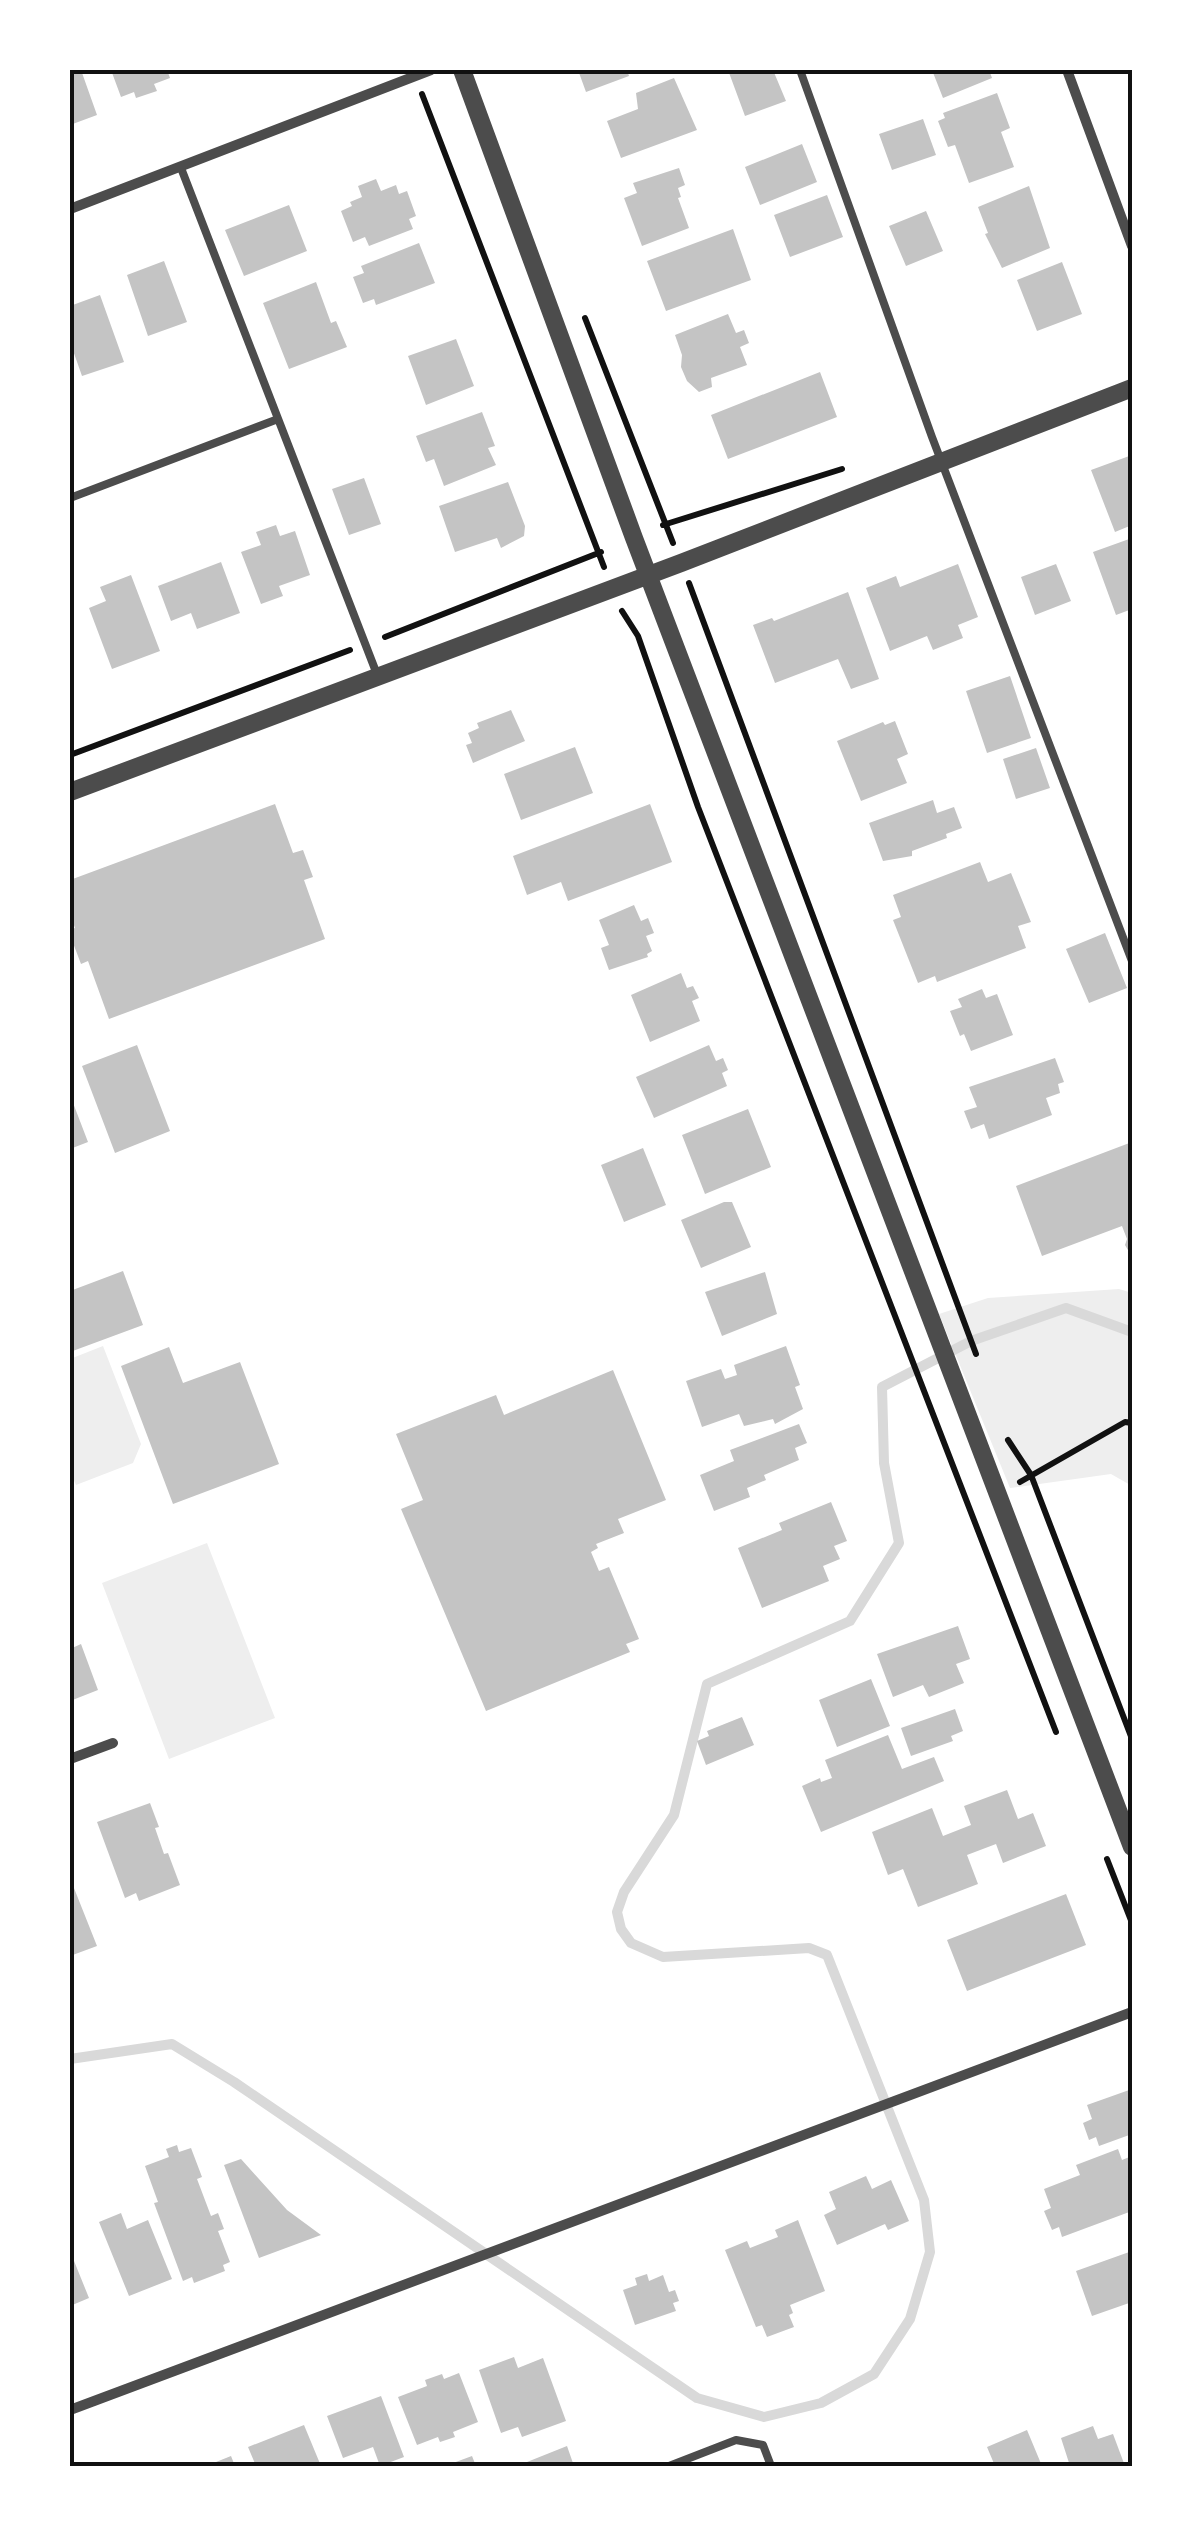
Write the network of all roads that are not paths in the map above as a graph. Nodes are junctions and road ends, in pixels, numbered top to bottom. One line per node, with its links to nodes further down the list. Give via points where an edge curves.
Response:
1 (431, 70): 5 (street)
2 (462, 70): 12 (street)
3 (800, 70): 10 (lane)
4 (1067, 70): 7 (street)
5 (181, 168): 6 (street); 9 (lane)
6 (70, 210)
7 (1132, 246)
8 (1132, 388): 10 (street)
9 (278, 419): 11 (lane); 13 (lane)
10 (942, 460): 12 (street); 15 (lane)
11 (70, 498)
12 (648, 575): 13 (street); 18 (street)
13 (378, 677): 14 (street)
14 (70, 792)
15 (1132, 961)
16 (113, 1742): 17 (street)
17 (70, 1759)
18 (1132, 1847)
19 (1132, 2012): 20 (street)
20 (70, 2410)
21 (669, 2466): 22 (lane, via 736,2440 764,2445)
22 (772, 2466)

